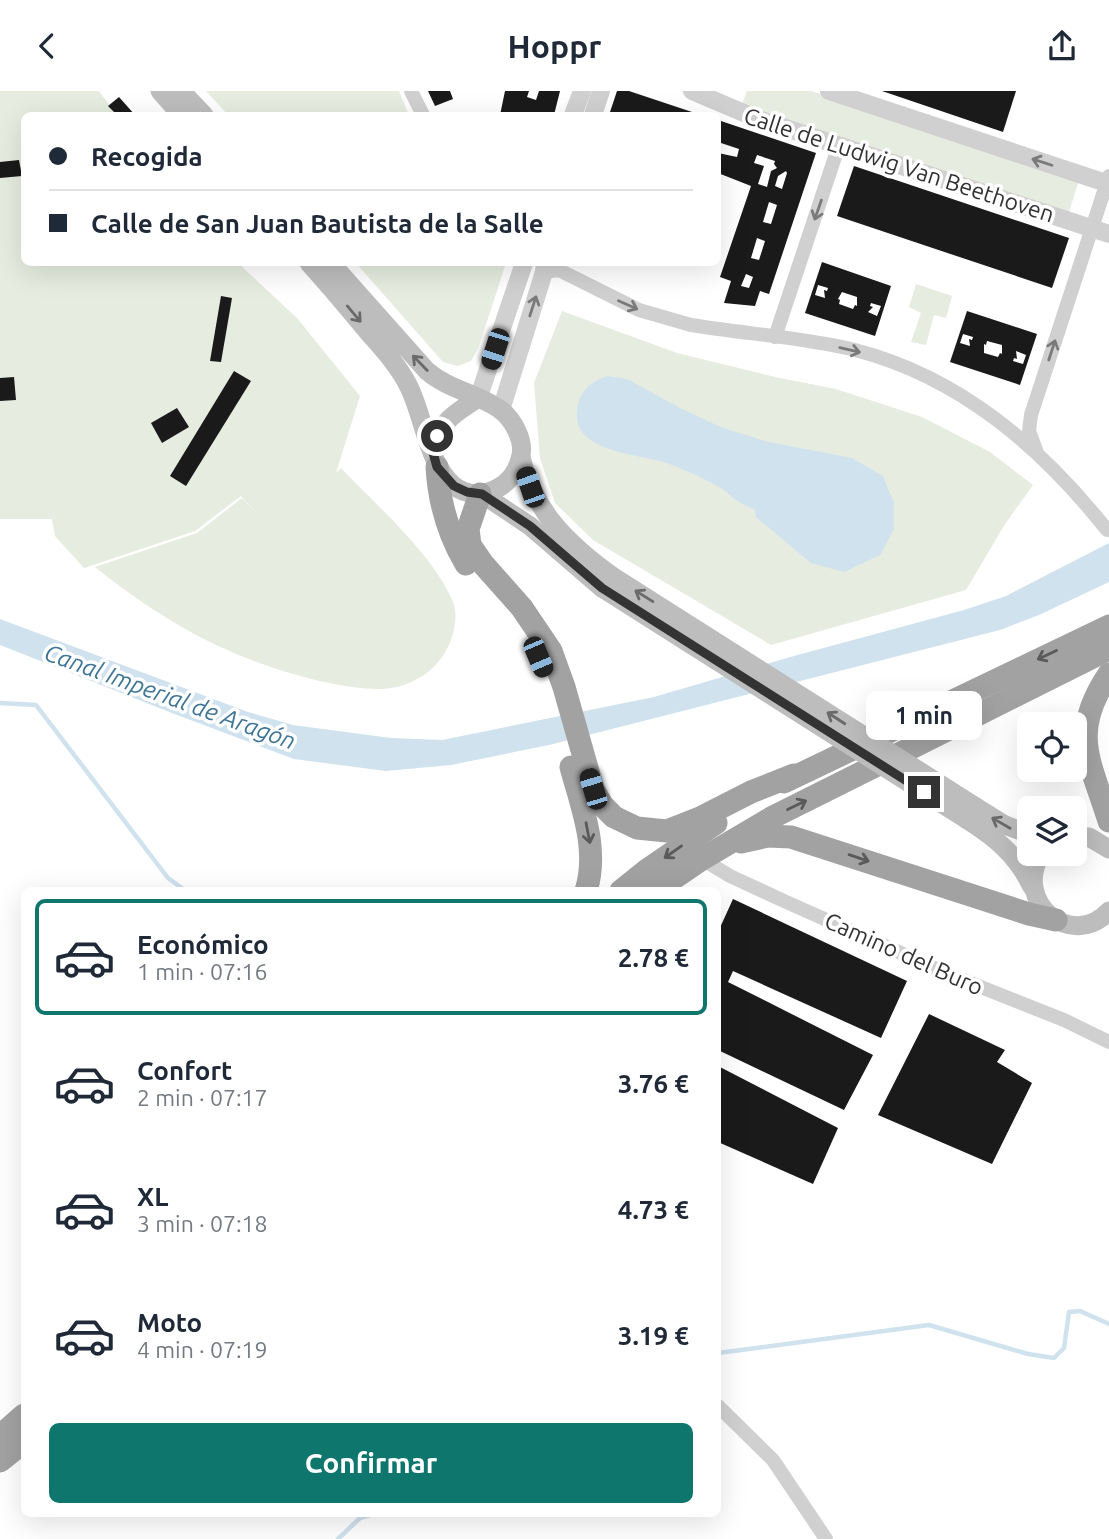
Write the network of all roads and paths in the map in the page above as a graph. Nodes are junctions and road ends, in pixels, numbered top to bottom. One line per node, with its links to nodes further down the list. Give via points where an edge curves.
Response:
1 (160, 91): 10 (main road)
2 (181, 91): 11 (main road)
3 (411, 91): 12 (street)
4 (582, 91): 13 (street)
5 (601, 91): 14 (street)
6 (722, 91): 8 (street, via 712,97)
7 (829, 91): 9 (street)
8 (698, 94): 15 (street, Calle de Ludwig Van Beethoven)
9 (857, 95): 16 (street, one-way to 9)
10 (178, 112)
11 (201, 112)
12 (422, 112)
13 (574, 112)
14 (594, 112)
15 (839, 145): 17 (street, Calle de Ludwig Van Beethoven); 22 (street, one-way to 22)
16 (1108, 181): 17 (street)
17 (1100, 231): 25 (street, one-way to 17)
18 (312, 266): 29 (main road, one-way to 29, via 398,369 415,399)
19 (334, 266): 23 (main road, one-way to 19, via 427,371)
20 (523, 266): 23 (street)
21 (544, 267): 22 (street, one-way to 22, via 559,269 615,299 668,319); 24 (street, one-way to 21)
22 (775, 337): 26 (street, one-way to 26, via 879,357 940,383)
23 (478, 399): 24 (main road); 29 (main road, via 440,428)
24 (501, 410): 28 (main road, via 517,431)
25 (1026, 419): 26 (street, via 1012,425); 27 (street)
26 (1003, 422): 27 (street)
27 (1036, 451): 31 (street)
28 (521, 457): 30 (main road, via 508,480); 32 (main road, via 543,512)
29 (434, 458): 30 (main road, via 454,486); 35 (highway, via 444,512 458,551)
30 (483, 500): 32 (main road, via 530,526); 35 (highway, via 468,529 473,551 522,608)
31 (1107, 530)
32 (607, 582): 39 (main road, bridge)
33 (1109, 626): 38 (highway, one-way to 38)
34 (1109, 649): 44 (highway, one-way to 34, via 773,817)
35 (545, 654): 37 (highway, via 564,687)
36 (1109, 674): 40 (highway, via 1090,705 1086,739)
37 (581, 775): 38 (highway, via 614,817 637,828 667,831); 46 (highway, one-way to 46, via 592,863)
38 (794, 775): 47 (highway, one-way to 47, via 712,825)
39 (971, 813): 41 (main road, one-way to 39); 49 (main road, via 1010,851)
40 (1109, 821)
41 (1017, 830)
42 (1087, 837): 43 (main road)
43 (1109, 849)
44 (712, 853): 48 (highway); 51 (highway, one-way to 51, via 768,836 791,837); 52 (street, Camino del Buro, via 730,876)
45 (1036, 866): 49 (main road)
46 (587, 887)
47 (626, 887)
48 (661, 887)
49 (1033, 888): 51 (main road, via 1037,901)
50 (1109, 911): 51 (main road, via 1081,925)
51 (1056, 920)
52 (1109, 1042)
53 (21, 1402): 56 (highway)
54 (721, 1409): 60 (street, via 772,1460)
55 (21, 1418): 57 (highway)
56 (0, 1420)
57 (0, 1436)
58 (21, 1444): 59 (highway)
59 (0, 1461)
60 (826, 1539)

